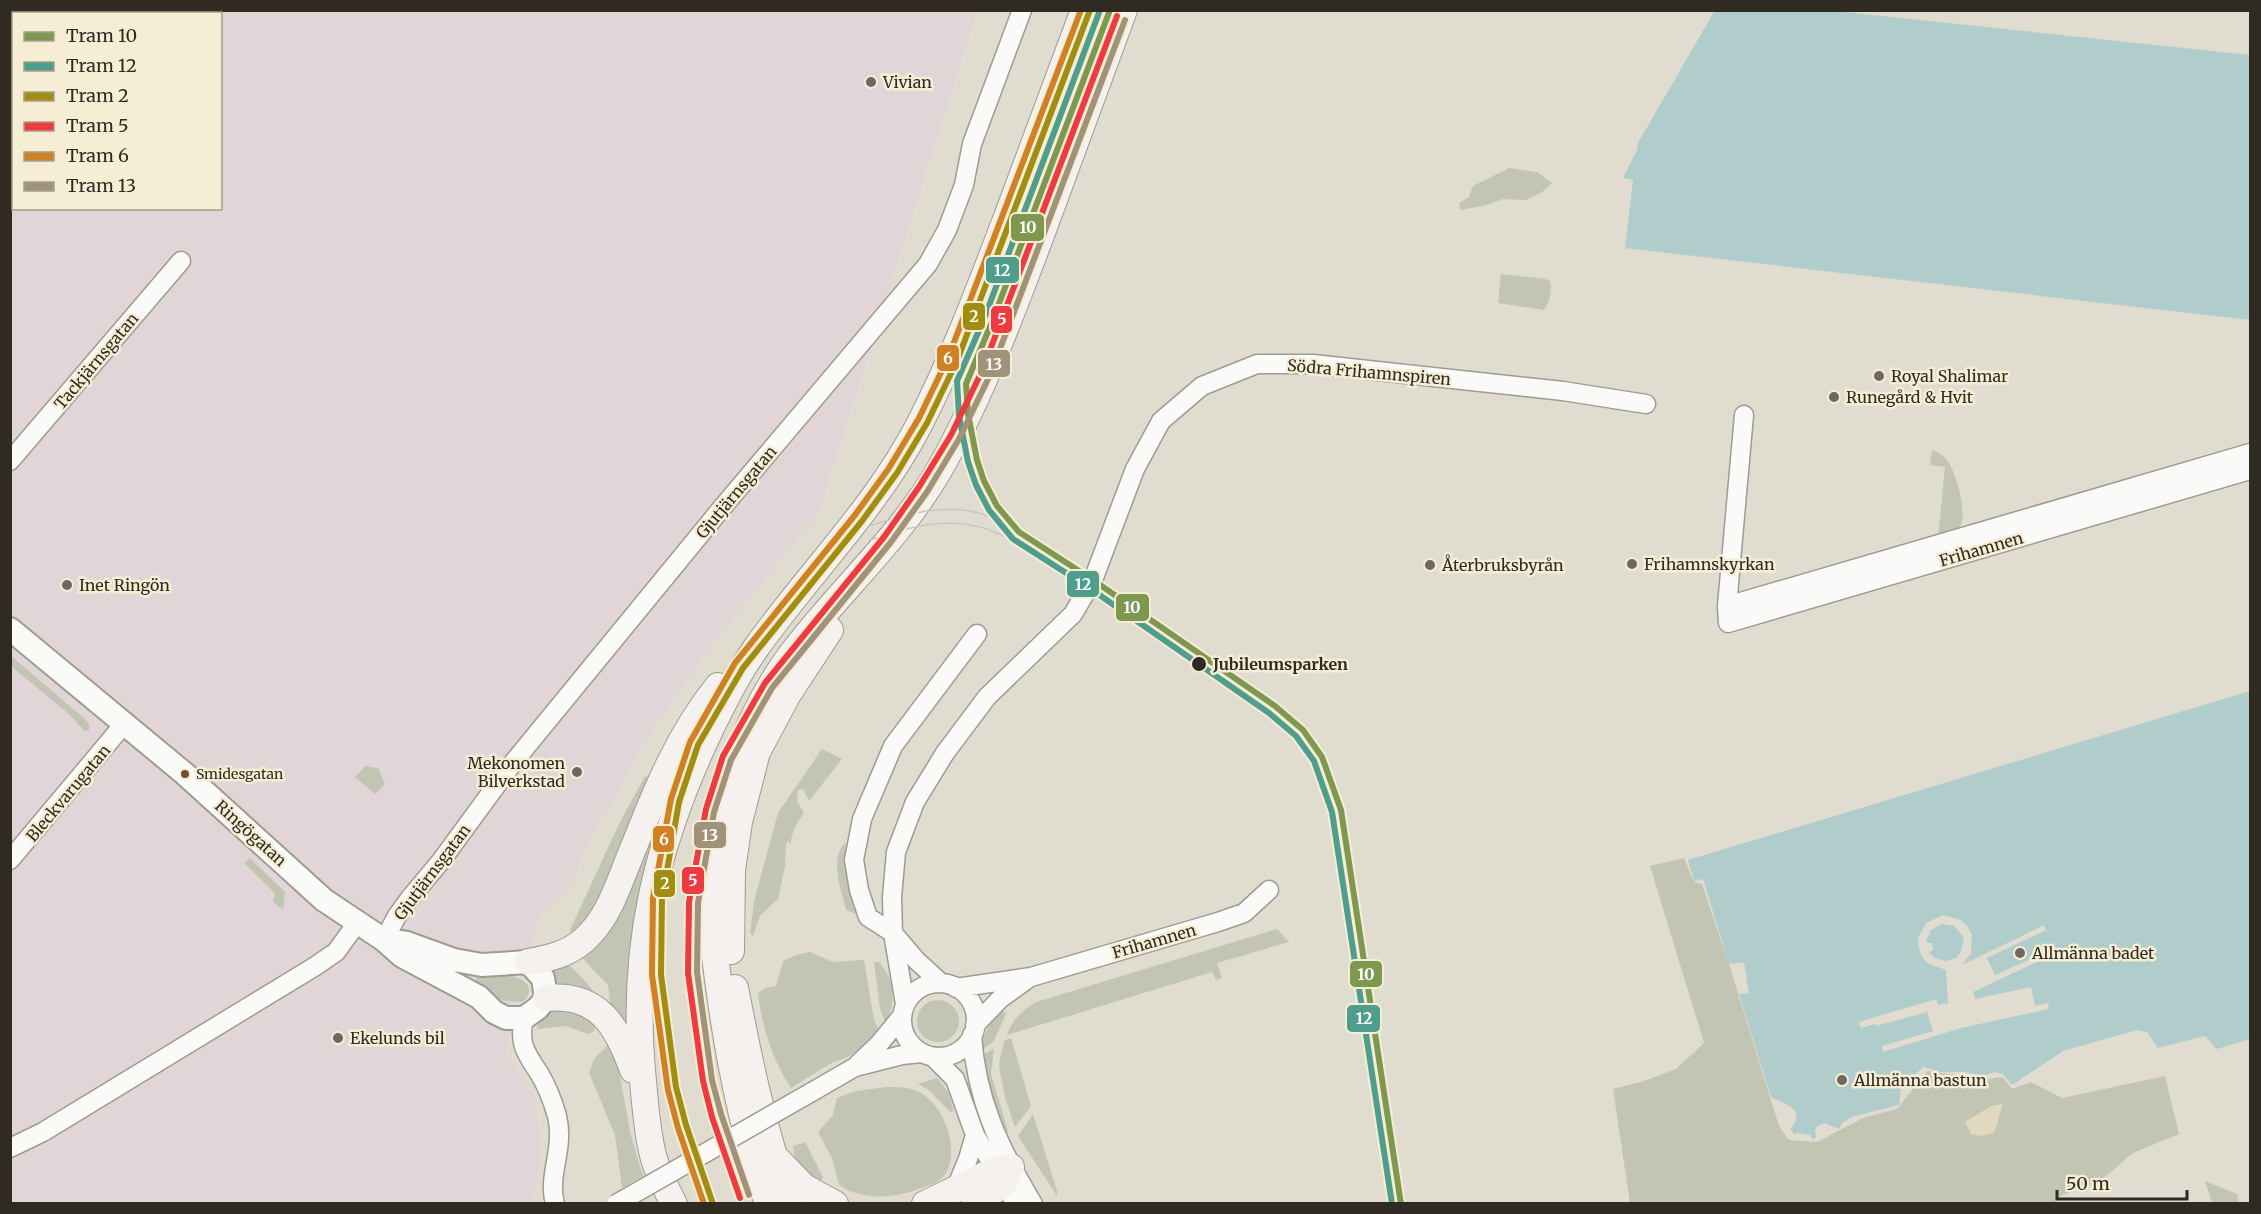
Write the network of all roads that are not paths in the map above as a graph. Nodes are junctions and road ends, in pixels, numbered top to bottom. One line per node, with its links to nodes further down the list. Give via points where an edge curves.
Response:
1 (1022, 10): 20 (street, Gjutjärnsgatan, via 972,144 964,185 947,230 928,264 512,764 397,916)
2 (1083, 10): 14 (main road, via 982,281 918,427 863,512)
3 (1124, 10): 10 (main road, via 1020,292 974,401 948,453)
4 (181, 261): 8 (street, Tackjärnsgatan)
5 (1646, 404): 19 (street, Södra Frihamnspiren, via 1563,391 1313,364 1257,364 1202,386 1161,421 1135,469 1093,580 1073,614 987,697 915,802 896,852)
6 (1743, 416): 11 (street)
7 (2250, 453): 11 (street, Frihamnen)
8 (10, 461)
9 (2250, 470): 11 (street, Frihamnen, via 1728,623)
10 (895, 533): 33 (main road, via 876,573 831,629 788,694 757,752 739,822 732,870 732,972 748,1055); 39 (main road, via 789,657 769,690 743,742 716,841 711,909 726,1036 735,1094)
11 (1727, 606)
12 (10, 629): 15 (street, Ringögatan)
13 (977, 634): 19 (street, via 893,746 862,819 854,860 859,890 868,917)
14 (756, 648): 21 (main road, via 734,666 684,734 596,927 570,951); 30 (main road, via 730,689 695,762 664,847 645,925 639,1035)
15 (124, 724): 16 (street, Bleckvarugatan); 18 (street, Ringögatan, via 190,778 324,900)
16 (10, 860)
17 (1269, 890): 22 (street, Frihamnen, via 1244,913)
18 (357, 923): 20 (street, Ringögatan); 32 (street, via 336,952 314,967 43,1132)
19 (893, 933): 23 (street, via 916,960); 25 (street)
20 (384, 940): 21 (street, Ringögatan, via 482,965); 26 (street, Ringögatan, via 402,956 479,997 494,1012 506,1018)
21 (528, 962): 24 (street, via 543,978)
22 (1031, 977): 23 (street, Frihamnen); 27 (street, Frihamnen, via 1000,999)
23 (949, 985): 25 (street, via 920,988); 27 (street, via 972,1003)
24 (546, 998): 26 (street); 30 (main road, via 573,998 597,1011 615,1029)
25 (903, 1010): 28 (street, via 906,1037); 29 (street, via 879,1044)
26 (524, 1018): 36 (street, via 523,1046 547,1088 557,1117 560,1139 553,1188)
27 (974, 1030): 28 (street, via 956,1053 942,1057); 34 (street, via 978,1082)
28 (927, 1055): 29 (street, via 902,1055); 31 (street, via 955,1079)
29 (855, 1067): 37 (street, bridge)
30 (645, 1104): 38 (main road, via 653,1156)
31 (975, 1135): 34 (street); 35 (street, via 968,1159)
32 (10, 1148)
33 (774, 1154): 40 (main road); 41 (main road, via 804,1187)
34 (1007, 1181): 35 (main road); 43 (street)
35 (965, 1196): 42 (main road)
36 (555, 1203)
37 (616, 1203)
38 (674, 1203)
39 (768, 1203)
40 (790, 1203)
41 (835, 1203)
42 (925, 1203)
43 (1033, 1203)

